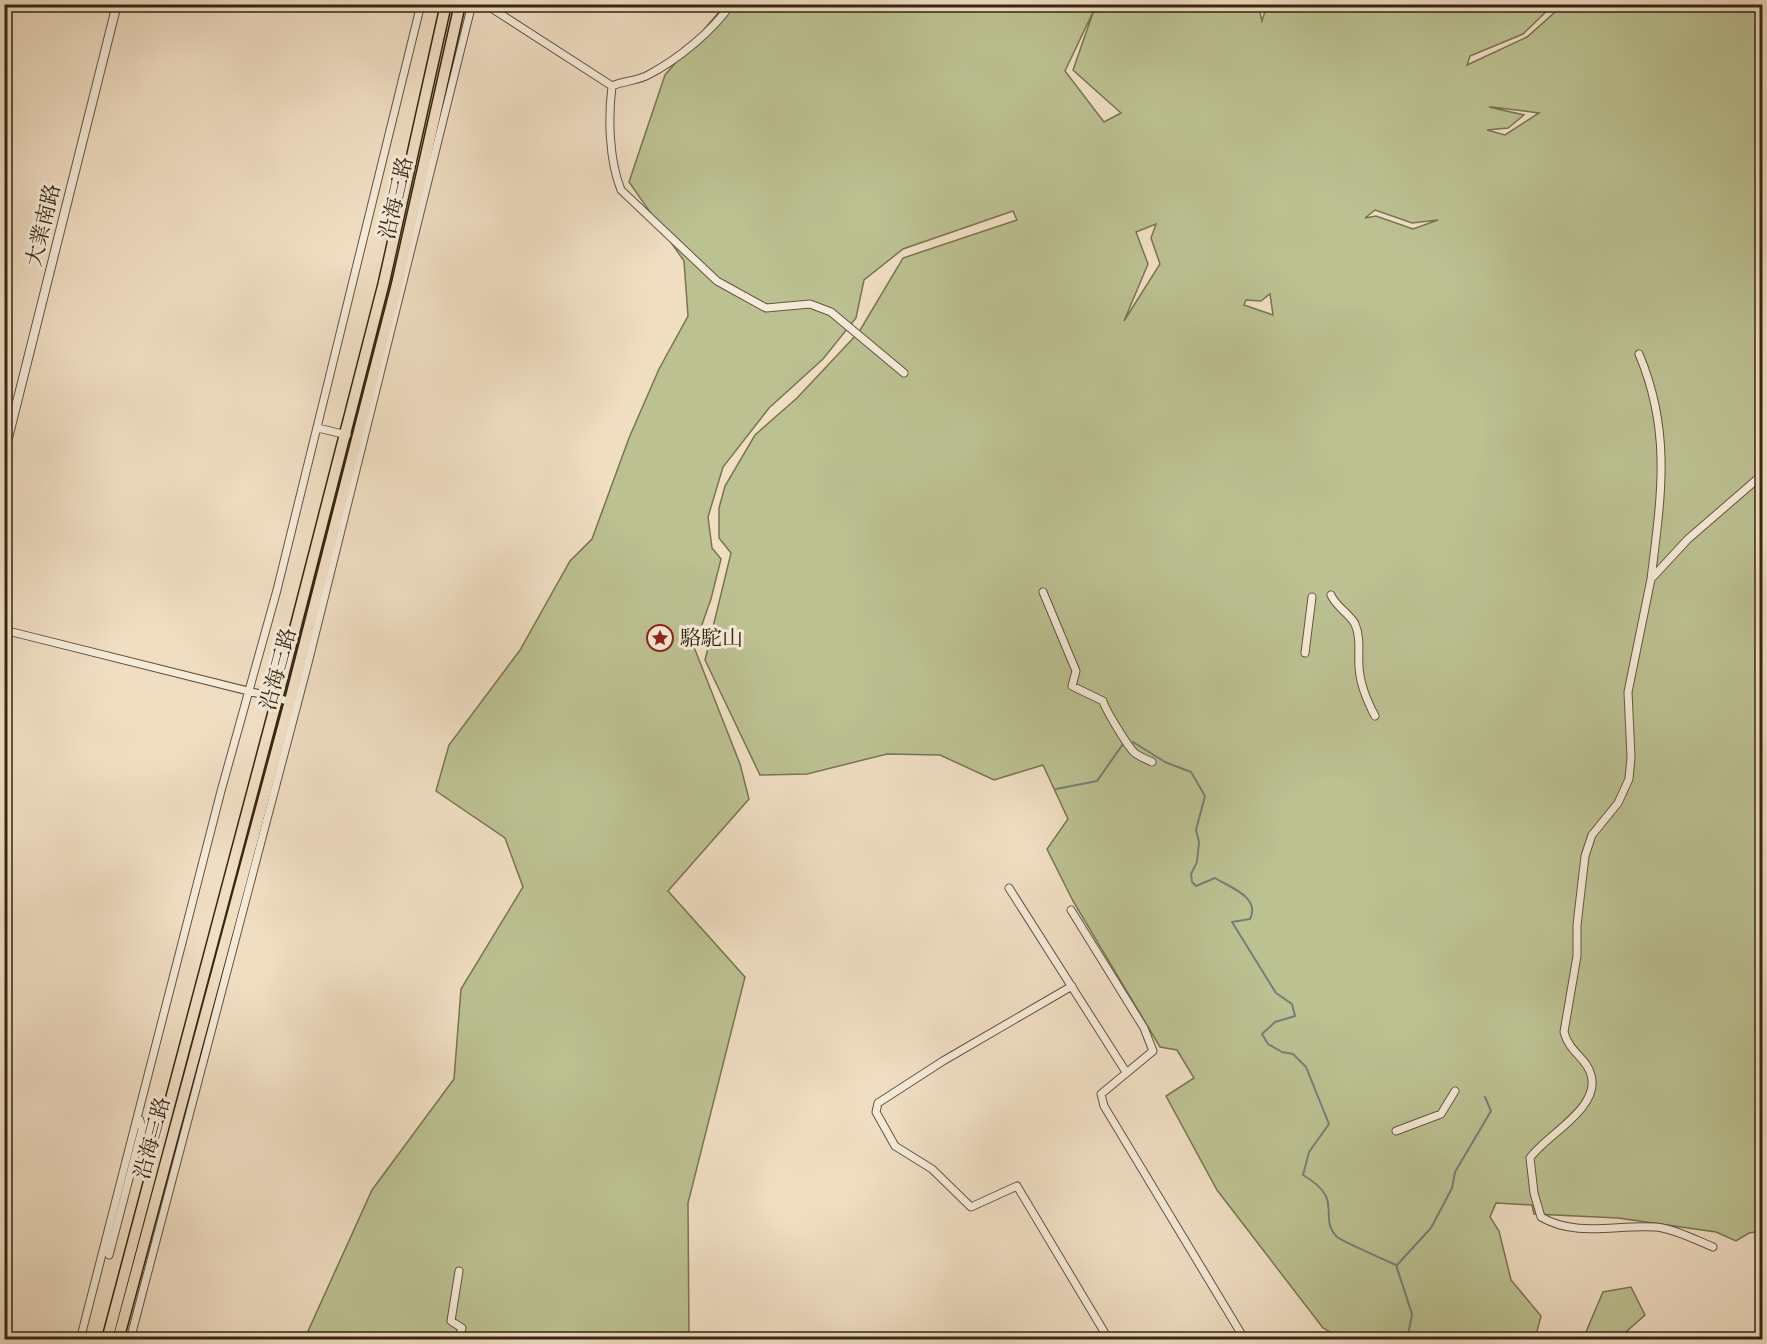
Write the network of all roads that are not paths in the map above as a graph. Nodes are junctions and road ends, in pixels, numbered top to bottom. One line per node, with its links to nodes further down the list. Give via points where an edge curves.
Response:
1 (117, 4): 14 (street, 大業南路)
2 (422, 4): 11 (street, 沿海三路)
3 (446, 4): 12 (main road, 沿海三路, via 384,282)
4 (460, 4): 13 (main road, 沿海三路)
5 (472, 4): 13 (street, 沿海三路)
6 (485, 4): 8 (street)
7 (731, 4): 8 (street, via 697,40 647,76)
8 (612, 86): 10 (street, via 615,175 621,190 717,281 766,308 810,304 831,312)
9 (1639, 354): 18 (street, via 1653,393 1664,466)
10 (904, 373)
11 (318, 428): 12 (street); 24 (street, 沿海三路)
12 (345, 435): 13 (street); 16 (main road, 沿海三路)
13 (360, 439): 17 (main road, 沿海三路)
14 (4, 454)
15 (1762, 475): 18 (street, via 1688,539)
16 (317, 542): 17 (street); 25 (main road, 沿海三路)
17 (333, 547): 26 (main road, 沿海三路)
18 (1651, 579): 45 (street, via 1628,692 1629,779 1618,803 1592,836 1585,856 1577,956 1564,1032 1568,1044 1591,1073 1592,1091 1572,1120 1539,1145 1530,1158 1541,1217 1554,1225 1569,1229 1657,1227)
19 (1043, 592): 30 (street, via 1076,671 1072,686 1103,701 1133,752)
20 (1331, 595): 27 (street, via 1354,623 1359,638 1359,670)
21 (1312, 597): 23 (street)
22 (4, 630): 24 (street)
23 (1305, 653)
24 (249, 693): 25 (street); 47 (street, 沿海三路, via 140,1118 142,1129)
25 (277, 699): 26 (street); 28 (main road, 沿海三路)
26 (294, 702): 29 (main road, 沿海三路)
27 (1375, 716)
28 (262, 754): 29 (street); 31 (main road, 沿海三路)
29 (279, 758): 32 (main road, 沿海三路)
30 (1152, 762)
31 (236, 852): 32 (street); 35 (main road, 沿海三路)
32 (253, 856): 36 (main road, 沿海三路)
33 (1009, 888): 37 (street)
34 (1071, 910): 41 (street, via 1144,1028 1153,1051)
35 (214, 935): 36 (street); 38 (main road, 沿海三路)
36 (231, 939): 39 (main road, 沿海三路)
37 (1072, 986): 41 (street); 54 (street, via 943,1061 878,1103 876,1112 895,1146 933,1169 970,1207 1017,1186)
38 (197, 1000): 39 (street); 40 (main road, 沿海三路)
39 (213, 1005): 42 (main road, 沿海三路)
40 (178, 1072): 42 (street); 48 (main road, 沿海三路)
41 (1126, 1072): 55 (street, via 1101,1094 1104,1106)
42 (194, 1076): 49 (main road, 沿海三路); 50 (street, 沿海三路)
43 (1455, 1092): 44 (street, via 1441,1114)
44 (1396, 1131)
45 (1713, 1247)
46 (459, 1271): 51 (street, via 451,1321 462,1328)
47 (82, 1340)
48 (107, 1340)
49 (118, 1340)
50 (130, 1340)
51 (458, 1340)
52 (485, 1340): 53 (street)
53 (492, 1340)
54 (1109, 1340)
55 (1245, 1340)

